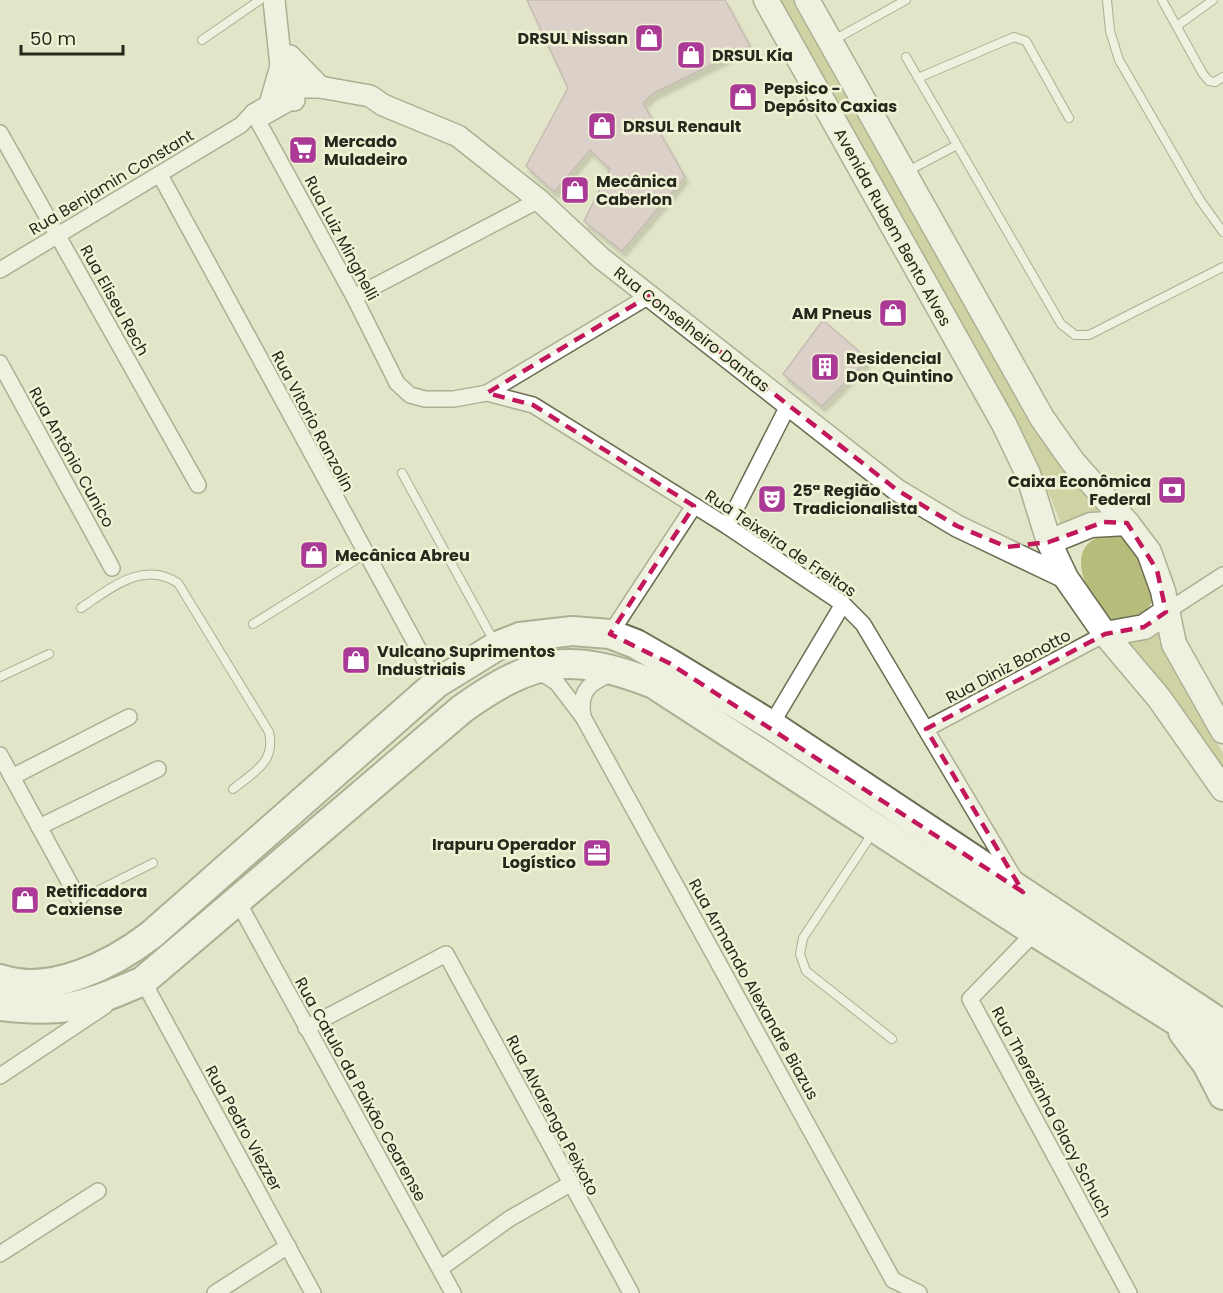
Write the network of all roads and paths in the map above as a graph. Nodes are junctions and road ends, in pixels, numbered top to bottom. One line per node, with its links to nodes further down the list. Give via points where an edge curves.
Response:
1 (260, 0): 13 (lane)
2 (274, 0): 16 (street)
3 (282, 0): 16 (street)
4 (765, 0): 41 (main road, Avenida Rubem Bento Alves, via 1004,424 1028,474)
5 (807, 0): 14 (main road)
6 (906, 0): 14 (lane)
7 (1107, 0): 26 (lane, via 1110,31 1119,60 1200,201)
8 (1162, 0): 12 (lane)
9 (1197, 0): 11 (lane)
10 (1213, 0): 11 (lane)
11 (1202, 8): 12 (lane)
12 (1177, 26): 17 (lane, via 1209,81)
13 (202, 40)
14 (831, 41): 23 (main road)
15 (906, 57): 18 (lane)
16 (286, 61): 19 (street); 19 (street)
17 (1223, 77)
18 (918, 78): 20 (lane, via 1014,37 1020,38 1026,41); 22 (lane)
19 (285, 99): 24 (street, Rua Benjamin Constant); 25 (street, Rua Conselheiro Dantas, via 370,96 458,136); 31 (street, Rua Luiz Minghelli)
20 (1069, 118)
21 (0, 133): 27 (street, Rua Eliseu Rech)
22 (957, 146): 23 (lane); 28 (lane, via 1061,324 1075,335 1089,335)
23 (904, 173): 39 (main road, via 1042,418 1073,462)
24 (159, 175): 27 (street, Rua Benjamin Constant); 43 (street, Rua Vitorio Ranzolin)
25 (539, 200): 30 (street, Rua Conselheiro Dantas); 31 (street)
26 (1223, 232)
27 (58, 235): 29 (street, Rua Benjamin Constant); 37 (street, Rua Eliseu Rech)
28 (1223, 267)
29 (0, 270)
30 (649, 296): 34 (street); 35 (street, Rua Conselheiro Dantas)
31 (354, 297): 33 (street, Rua Luiz Minghelli)
32 (0, 363): 44 (street, Rua Antônio Cunico)
33 (397, 383): 34 (street, Rua Teixeira de Freitas, via 410,395 425,399)
34 (487, 393): 38 (street, Rua Teixeira de Freitas, via 533,405)
35 (789, 404): 40 (street); 42 (street, Rua Conselheiro Dantas, via 897,490 957,526)
36 (402, 473): 54 (lane)
37 (198, 485)
38 (694, 506): 40 (street, Rua Teixeira de Freitas); 52 (street)
39 (1127, 523): 41 (main road, via 1091,525); 50 (main road, via 1143,542 1157,570)
40 (728, 526): 48 (street, Rua Teixeira de Freitas)
41 (1042, 537): 42 (street); 46 (main road, Avenida Rubem Bento Alves)
42 (1007, 548): 46 (street, Rua Conselheiro Dantas)
43 (365, 554): 51 (lane); 59 (street, Rua Vitorio Ranzolin)
44 (112, 568): 47 (lane)
45 (1223, 575): 50 (street)
46 (1066, 578): 53 (main road, Avenida Rubem Bento Alves)
47 (120, 582): 49 (lane); 68 (lane, via 146,574 164,574 178,583 269,732 272,746 262,766)
48 (843, 604): 62 (street); 63 (street, Rua Teixeira de Freitas, via 863,624)
49 (81, 608)
50 (1166, 612): 53 (main road, via 1144,627); 64 (main road, via 1174,644)
51 (253, 624)
52 (610, 634): 54 (highway, via 572,631 520,637); 62 (highway, via 652,653)
53 (1105, 634): 63 (street, Rua Diniz Bonotto); 69 (main road, Avenida Rubem Bento Alves, via 1159,698)
54 (497, 646): 59 (highway)
55 (49, 654): 58 (lane)
56 (535, 669): 57 (highway, via 574,663); 61 (street, Rua Armando Alexandre Biazus, via 557,683); 75 (highway, via 504,682 462,709)
57 (619, 671): 61 (street, via 585,690 580,700); 71 (highway, via 654,684 702,713)
58 (0, 677)
59 (437, 683): 77 (highway, via 125,955 93,971 62,978 34,983)
60 (129, 717): 67 (street)
61 (583, 717): 92 (street, Rua Armando Alexandre Biazus)
62 (771, 725): 73 (highway)
63 (926, 729): 73 (street, Rua Teixeira de Freitas)
64 (1223, 731)
65 (0, 755): 67 (street)
66 (158, 769): 70 (street)
67 (12, 777): 70 (street)
68 (233, 789)
69 (1223, 789)
70 (39, 827): 74 (street)
71 (876, 828): 76 (highway); 83 (lane, via 803,938 801,954 806,970)
72 (153, 863): 74 (lane)
73 (1023, 892): 81 (highway)
74 (79, 900)
75 (238, 902): 78 (highway); 82 (street, Rua Catulo da Paixão Cearense)
76 (1035, 932): 80 (highway); 98 (street, Rua Therezinha Glacy Schuch, via 970,999)
77 (0, 979)
78 (143, 981): 79 (highway, via 97,1001 63,1010); 85 (street); 89 (street, Rua Pedro Viezzer)
79 (0, 1006)
80 (1169, 1017): 84 (highway); 86 (highway, via 1207,1064)
81 (1223, 1025)
82 (306, 1028): 87 (street, Rua Alvarenga Peixoto, via 446,954); 91 (street, Rua Catulo da Paixão Cearense)
83 (892, 1039)
84 (1223, 1050)
85 (0, 1076)
86 (1223, 1095)
87 (570, 1184): 91 (street, via 510,1219); 96 (street, Rua Alvarenga Peixoto)
88 (98, 1191): 90 (street)
89 (288, 1246): 93 (street); 94 (street, Rua Pedro Viezzer)
90 (0, 1254)
91 (441, 1268): 95 (street, Rua Catulo da Paixão Cearense)
92 (890, 1286): 97 (street)
93 (215, 1293)
94 (313, 1293)
95 (453, 1293)
96 (631, 1293)
97 (919, 1293)
98 (1129, 1293)

